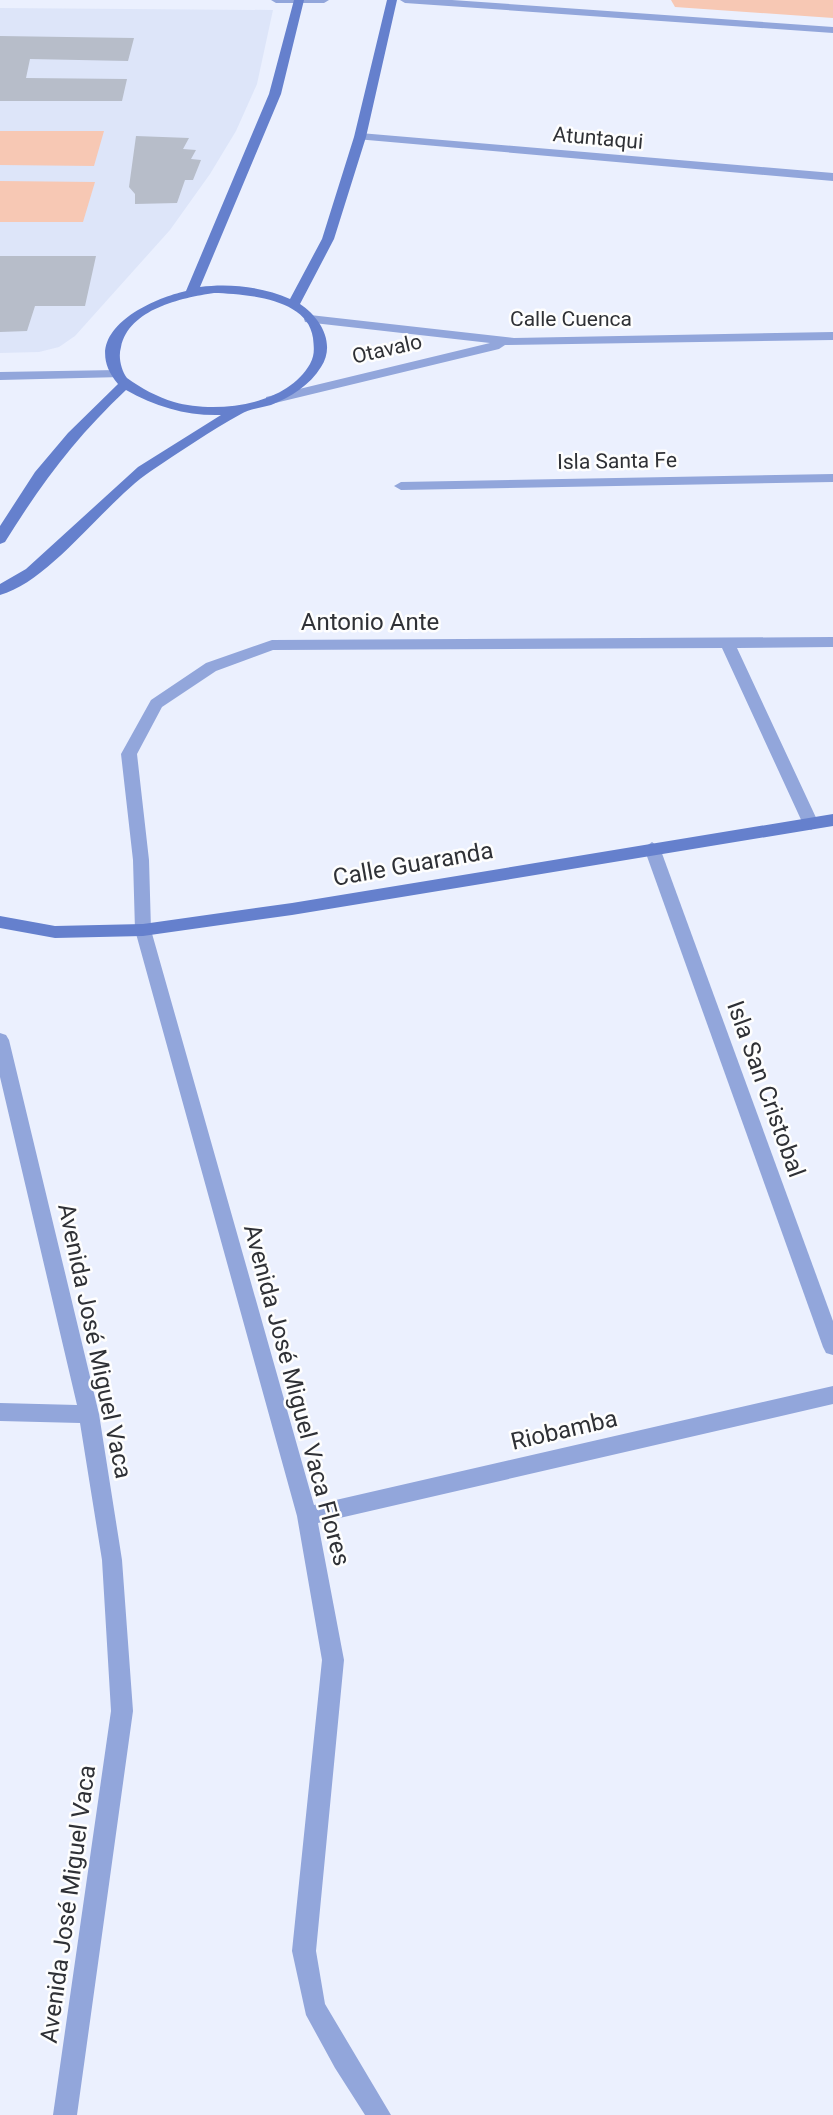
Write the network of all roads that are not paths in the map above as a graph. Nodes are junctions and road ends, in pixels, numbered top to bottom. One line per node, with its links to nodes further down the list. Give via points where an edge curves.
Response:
1 (276, 0): 2 (street)
2 (299, 0): 3 (street); 9 (street, via 275,94)
3 (324, 0)
4 (392, 0): 7 (street)
5 (405, 0): 6 (street)
6 (833, 30)
7 (360, 137): 8 (street, Atuntaqui); 10 (street, via 328,239)
8 (833, 177)
9 (192, 292): 10 (street, via 257,292); 15 (street, via 166,298 128,322 113,353)
10 (293, 306): 11 (street)
11 (310, 319): 13 (street, Calle Cuenca); 16 (street, via 320,336 321,354 296,387)
12 (833, 336): 13 (street, Calle Cuenca)
13 (513, 342): 16 (street, Otavalo)
14 (0, 376): 15 (street)
15 (122, 379): 17 (street, via 149,399 176,408); 20 (street, via 16,509)
16 (271, 400): 17 (street)
17 (239, 409): 21 (street, via 144,470 31,572)
18 (833, 478): 19 (street, Isla Santa Fe)
19 (401, 486)
20 (0, 539)
21 (0, 590)
22 (833, 642): 23 (street, Antonio Ante)
23 (727, 643): 25 (street); 28 (street, Antonio Ante, via 272,645 211,667 156,704 129,754)
24 (833, 820): 25 (street, Calle Guaranda)
25 (811, 824): 26 (street, Calle Guaranda)
26 (652, 848): 28 (street, Calle Guaranda); 30 (street, Isla San Cristobal)
27 (0, 922): 28 (street, Calle Guaranda, via 55,932)
28 (144, 930): 34 (street, Avenida José Miguel Vaca Flores)
29 (0, 1040): 33 (street, Avenida José Miguel Vaca)
30 (833, 1346)
31 (833, 1395): 34 (street, Riobamba)
32 (0, 1412): 33 (street)
33 (89, 1414): 35 (street, Avenida José Miguel Vaca, via 111,1560 122,1711)
34 (307, 1516): 36 (street, Avenida José Miguel Vaca Flores, via 333,1660 304,1951 314,2007)
35 (65, 2115)
36 (379, 2115)

